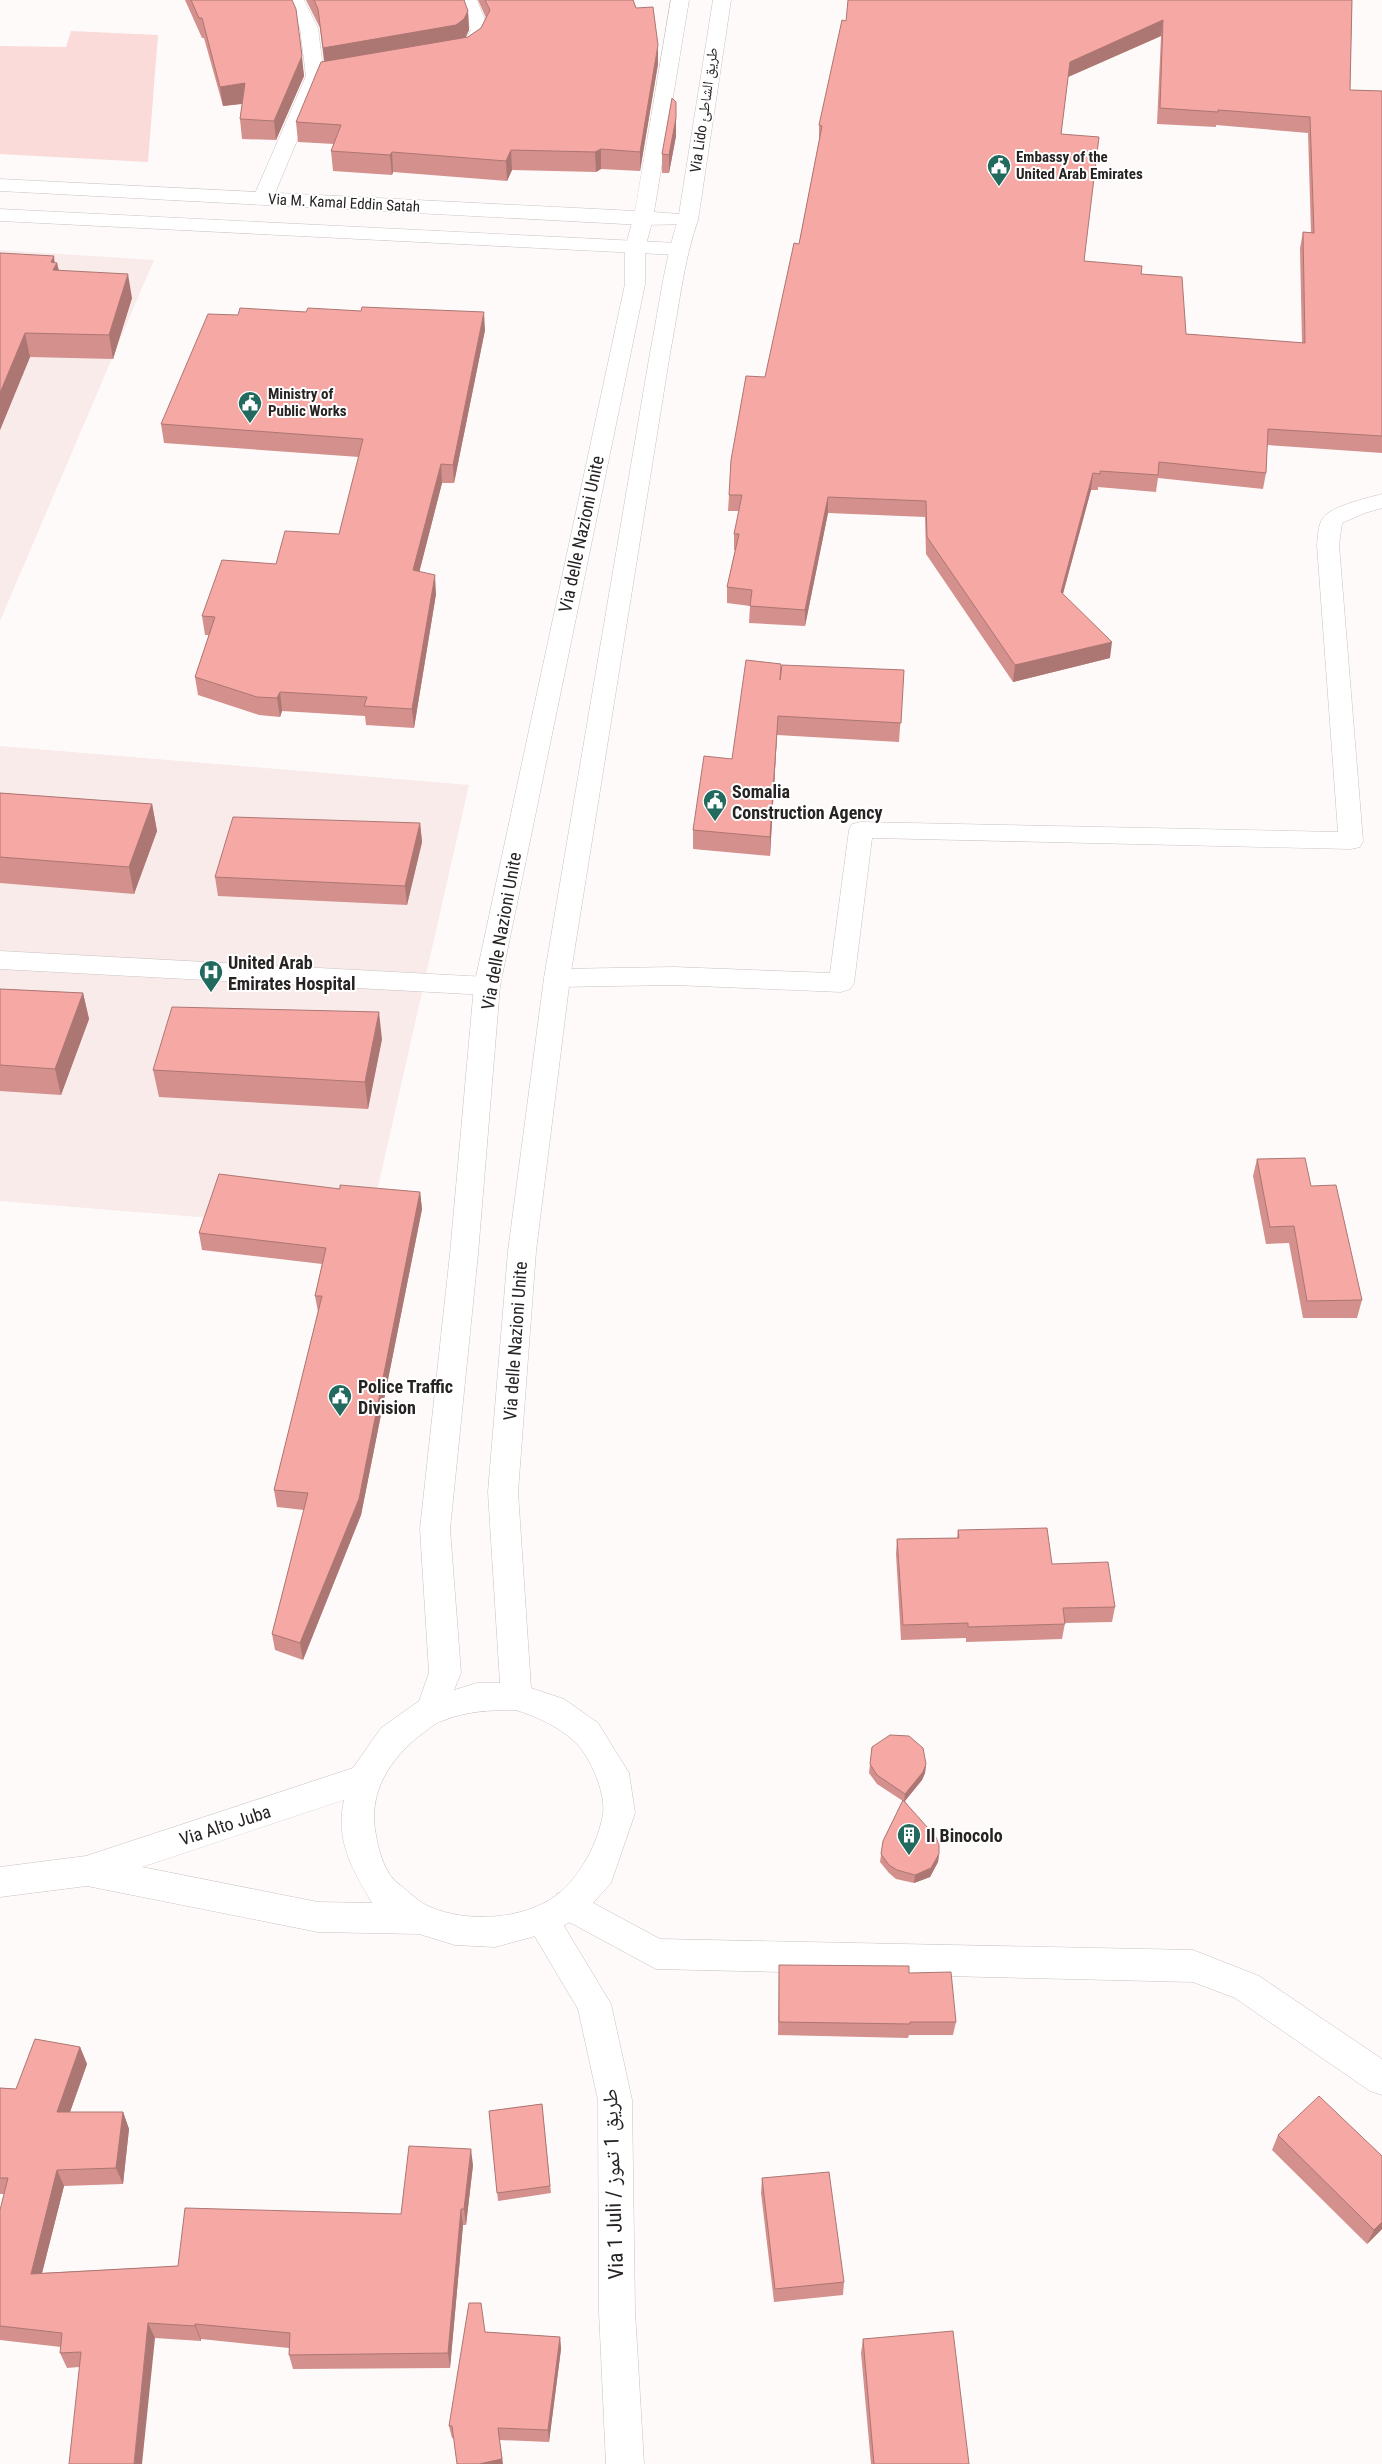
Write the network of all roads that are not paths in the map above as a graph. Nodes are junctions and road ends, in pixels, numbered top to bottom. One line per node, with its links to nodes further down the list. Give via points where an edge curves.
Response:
1 (295, 0): 7 (street, via 308,28)
2 (468, 0): 5 (street, via 480,30 476,42 463,50)
3 (680, 0): 11 (street, Via delle Nazioni Unite)
4 (722, 0): 12 (street, Via Lido طريق الشاطئ)
5 (436, 54)
6 (333, 73): 7 (street)
7 (315, 76): 9 (street)
8 (0, 185): 9 (street, Via M. Kamal Eddin Satah)
9 (263, 198): 11 (street, Via M. Kamal Eddin Satah)
10 (0, 215): 13 (street, Via M. Kamal Eddin Satah)
11 (643, 219): 12 (street, Via M. Kamal Eddin Satah); 13 (street, Via delle Nazioni Unite)
12 (688, 220): 14 (street, Via delle Nazioni Unite)
13 (635, 248): 14 (street, Via M. Kamal Eddin Satah); 18 (street, Via delle Nazioni Unite, via 635,284)
14 (678, 249): 17 (street, Via delle Nazioni Unite)
15 (1382, 501): 17 (street, via 1332,520 1328,545 1351,841 861,830 841,983 674,976)
16 (0, 960): 18 (street)
17 (557, 978): 19 (street, Via delle Nazioni Unite, via 522,1251 503,1492)
18 (487, 986): 20 (street, Via delle Nazioni Unite, via 464,1254 435,1528 444,1673)
19 (516, 1696): 20 (street, via 477,1697); 24 (street, via 553,1709 587,1733 613,1773 619,1813 599,1872)
20 (430, 1710): 21 (street, via 392,1738)
21 (364, 1779): 22 (street, Via Alto Juba); 25 (street, via 356,1819 364,1858 384,1893)
22 (86, 1871): 23 (street); 25 (street, via 318,1917)
23 (0, 1882)
24 (555, 1912): 25 (street, via 495,1932 455,1930); 26 (street, via 656,1954 1193,1966 1247,1987); 27 (street, Via 1 Juli / طريق 1 تموز, via 594,2004 615,2100 617,2311)
25 (419, 1919)
26 (1382, 2079)
27 (625, 2464)

